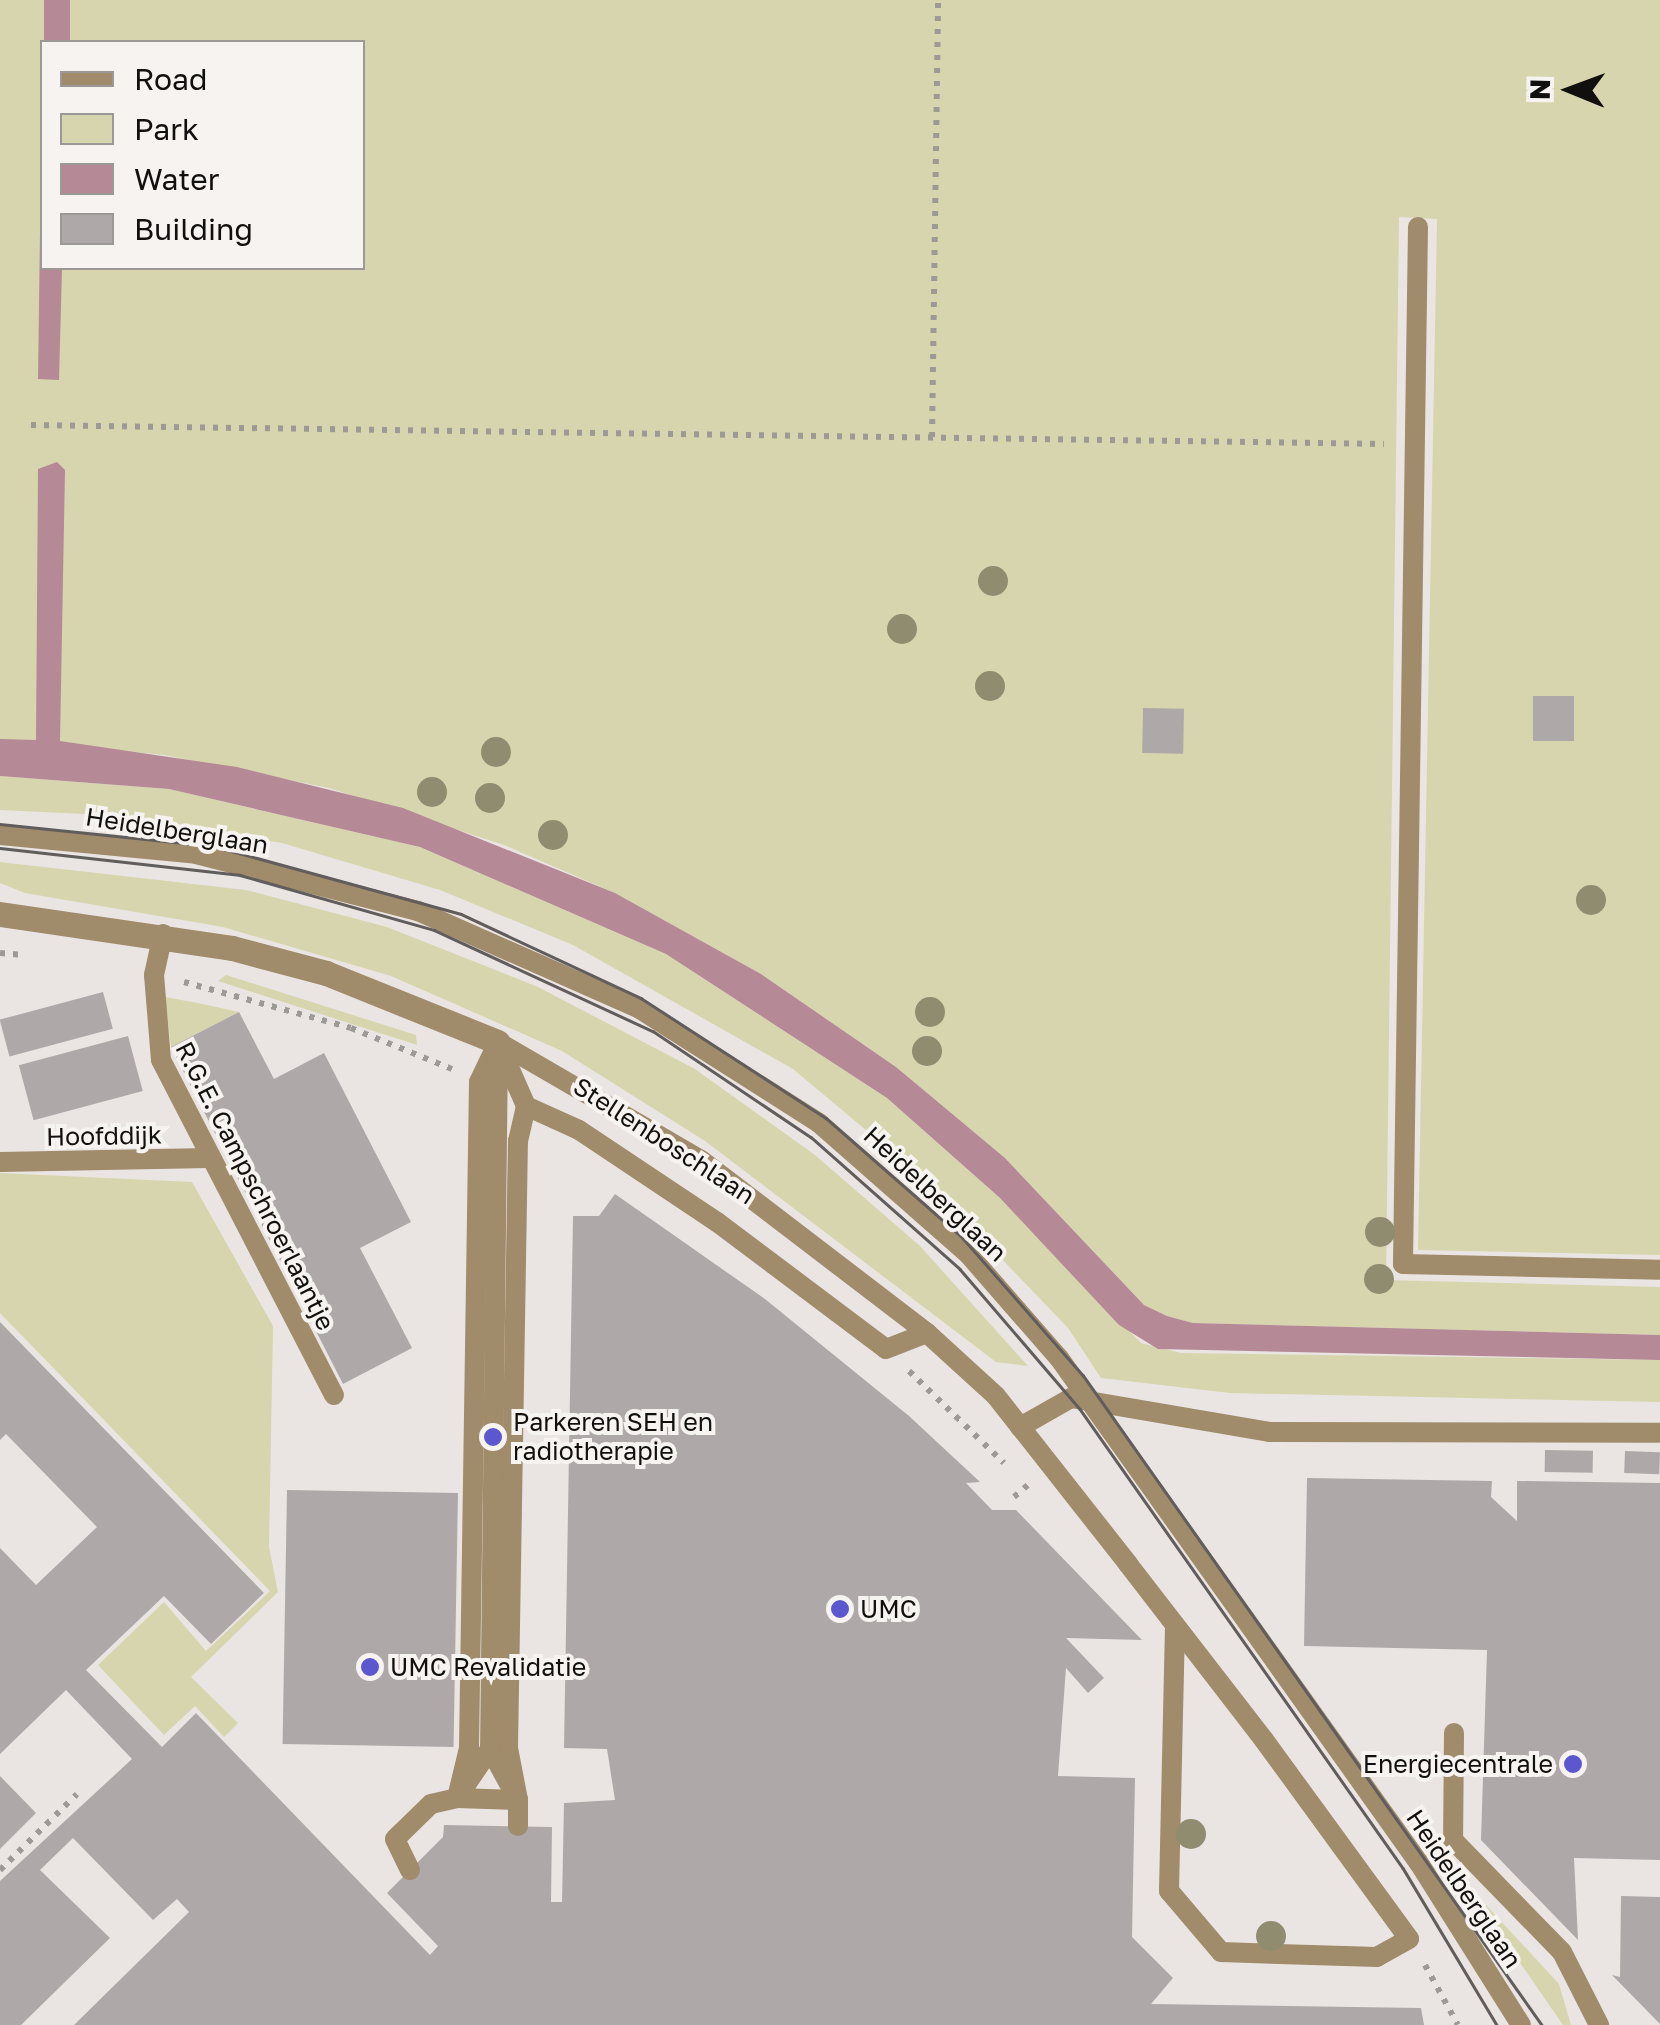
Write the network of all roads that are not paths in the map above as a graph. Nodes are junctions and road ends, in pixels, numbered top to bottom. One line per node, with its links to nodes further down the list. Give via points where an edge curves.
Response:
1 (1418, 227): 9 (lane, via 1404,1264)
2 (0, 835): 12 (lane, Heidelberglaan, via 196,854 341,887 538,958 640,1008 818,1122 896,1186 1022,1314)
3 (1, 913): 4 (street, Stellenboschlaan)
4 (163, 934): 5 (street, Stellenboschlaan, via 326,974); 7 (lane, R.G.E. Campschroerlaantje, via 154,975 160,1060)
5 (498, 1042): 6 (lane); 10 (lane, Stellenboschlaan, via 702,1160); 17 (lane); 18 (lane, via 479,1082 469,1748)
6 (526, 1106): 10 (lane, Stellenboschlaan, via 579,1130 717,1222 886,1349); 19 (lane, via 518,1141 508,1748)
7 (209, 1158): 8 (lane, Hoofddijk); 11 (lane, R.G.E. Campschroerlaantje)
8 (0, 1162)
9 (1660, 1270)
10 (927, 1333): 13 (lane, Stellenboschlaan)
11 (334, 1395)
12 (1089, 1400): 13 (lane, via 1071,1398); 14 (lane, via 1269,1432); 22 (lane, Heidelberglaan, via 1419,1864)
13 (1020, 1427): 15 (lane, Stellenboschlaan)
14 (1658, 1433)
15 (1175, 1626): 15 (lane, Stellenboschlaan, via 1168,1891 1220,1952 1377,1957 1409,1938)
16 (1454, 1732): 23 (lane, Heidelberglaan, via 1453,1840 1562,1952)
17 (490, 1749): 18 (lane); 19 (lane)
18 (457, 1798): 19 (lane); 21 (lane, via 432,1804 395,1839)
19 (518, 1800): 20 (lane)
20 (518, 1826)
21 (410, 1870)
22 (1521, 2025)
23 (1599, 2025)

